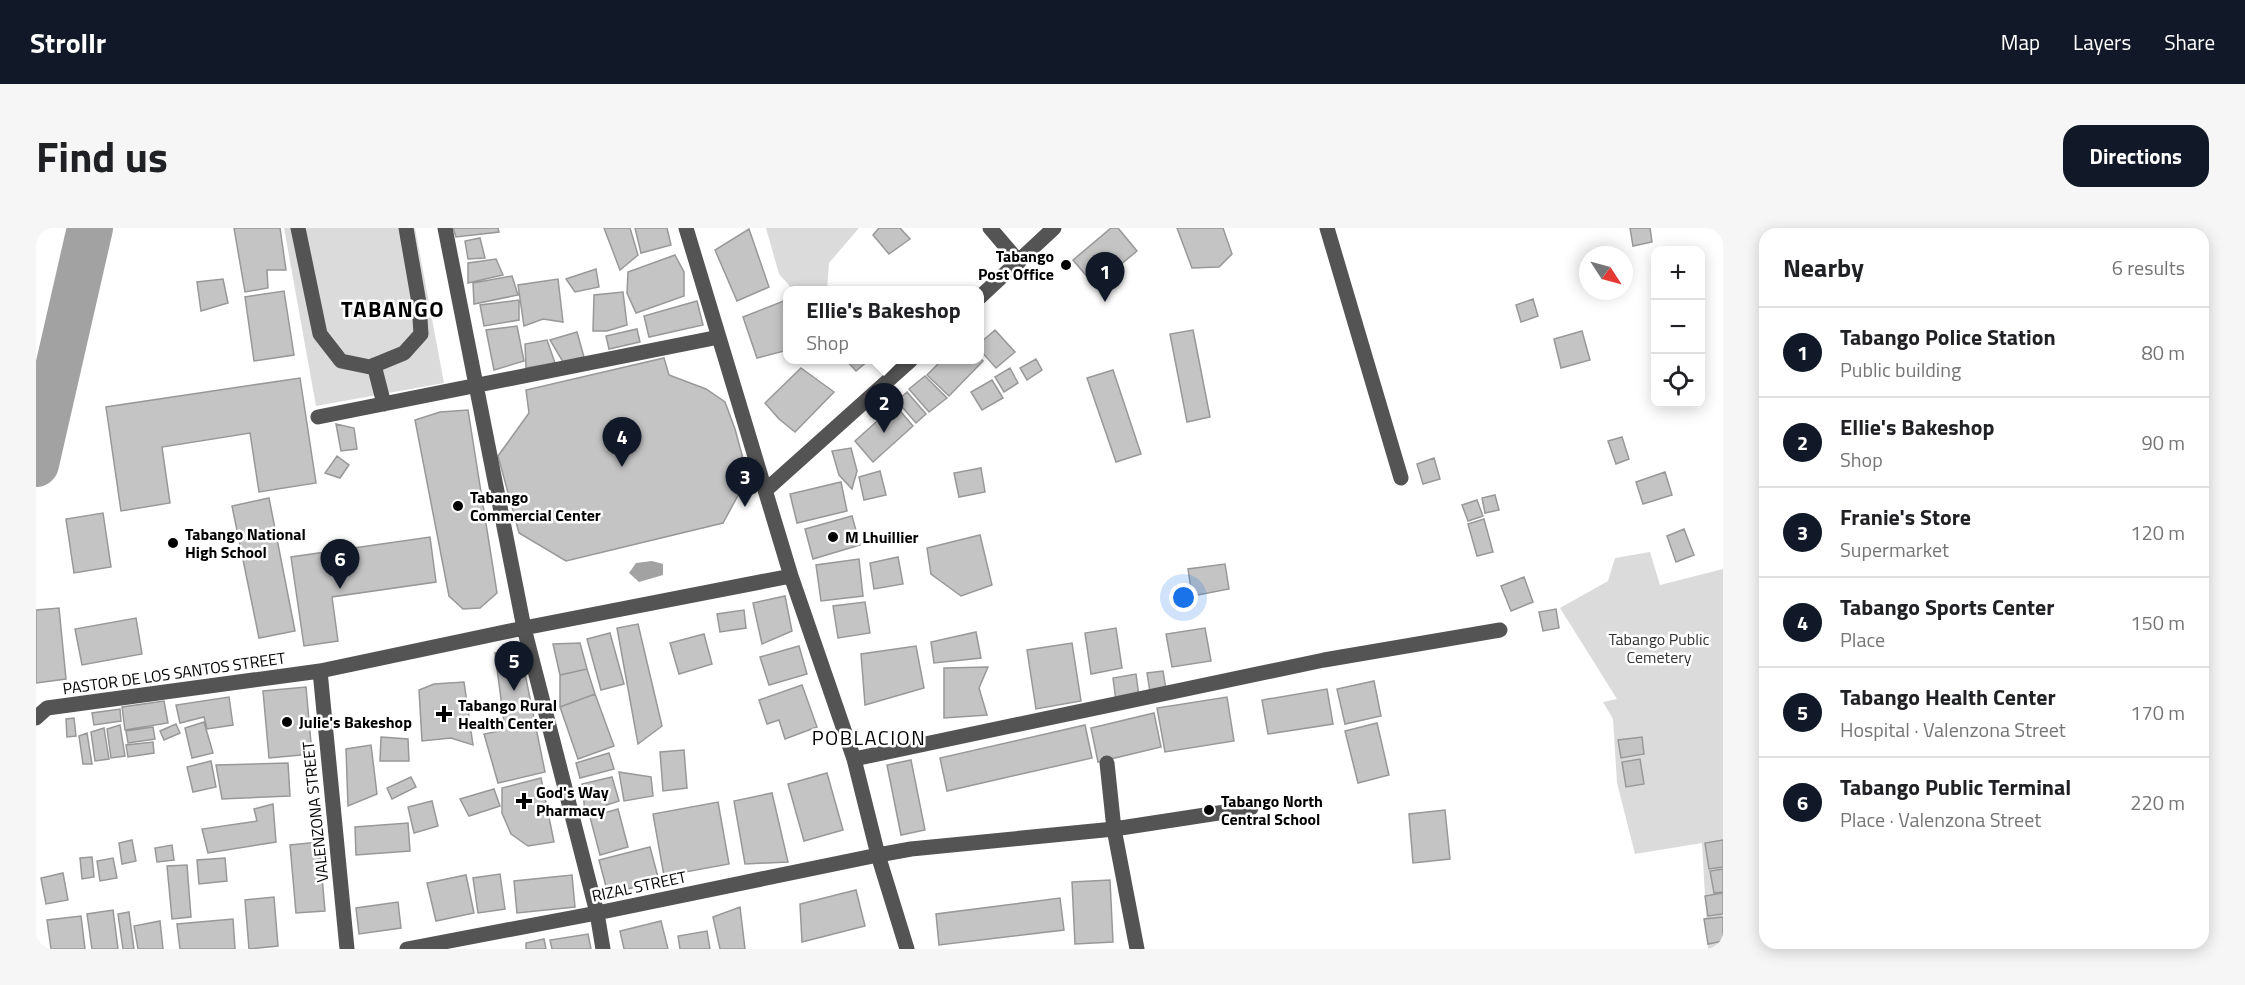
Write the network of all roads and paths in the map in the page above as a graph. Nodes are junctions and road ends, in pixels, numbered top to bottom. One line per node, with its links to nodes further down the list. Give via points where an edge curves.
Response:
1 (298, 228): 12 (street, via 320,334 341,360)
2 (406, 228): 12 (street, via 421,334 404,353)
3 (445, 228): 13 (street)
4 (686, 228): 10 (street)
5 (990, 228): 8 (street)
6 (1054, 228): 8 (street)
7 (1327, 228): 16 (street)
8 (1019, 262): 9 (street)
9 (984, 293)
10 (719, 338): 13 (street); 17 (street)
11 (907, 364): 17 (street)
12 (374, 365): 14 (street)
13 (476, 387): 14 (street); 19 (street)
14 (384, 404): 15 (street)
15 (318, 417)
16 (1401, 478)
17 (766, 490): 18 (street)
18 (791, 576): 19 (street, PASTOR DE LOS SANTOS STREET); 23 (street)
19 (524, 628): 21 (street, PASTOR DE LOS SANTOS STREET); 28 (street)
20 (1500, 630): 23 (street, via 1324,660)
21 (320, 671): 22 (street, PASTOR DE LOS SANTOS STREET, via 47,708); 29 (street, VALENZONA STREET)
22 (36, 718)
23 (854, 759): 27 (street)
24 (1107, 763): 26 (street)
25 (1251, 808): 26 (street, RIZAL STREET)
26 (1114, 830): 27 (street, RIZAL STREET); 33 (street)
27 (878, 855): 28 (street, RIZAL STREET); 32 (street)
28 (597, 913): 30 (street, RIZAL STREET); 31 (street)
29 (347, 949)
30 (407, 949)
31 (603, 949)
32 (907, 949)
33 (1137, 949)

